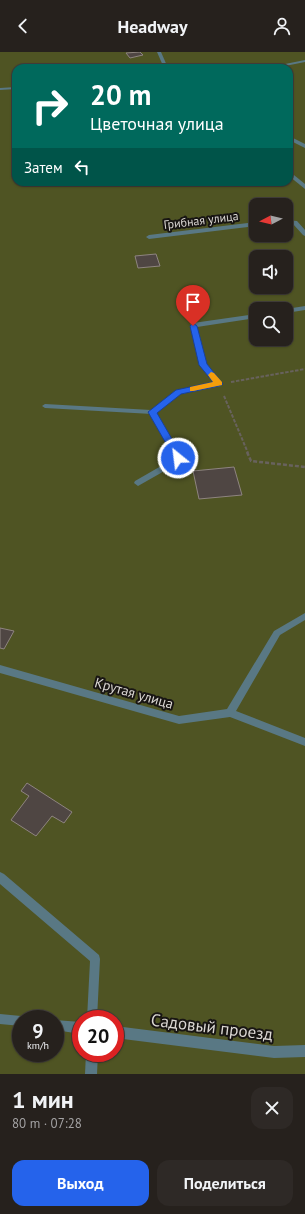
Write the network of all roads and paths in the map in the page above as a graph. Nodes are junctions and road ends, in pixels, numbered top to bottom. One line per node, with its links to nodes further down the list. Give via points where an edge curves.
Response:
1 (159, 52): 3 (street)
2 (305, 61): 4 (street)
3 (164, 64)
4 (289, 64)
5 (0, 88): 6 (street)
6 (12, 88)
7 (293, 140): 8 (street)
8 (305, 146)
9 (293, 177): 10 (street)
10 (305, 187)
11 (293, 222): 13 (street)
12 (249, 225): 14 (street, Грибная улица)
13 (305, 234)
14 (149, 237)
15 (305, 308): 16 (street)
16 (293, 310)
17 (249, 317): 19 (street, via 193,326 203,365)
18 (305, 369): 19 (path)
19 (219, 384): 21 (street, via 179,392); 22 (path, via 251,462)
20 (45, 406): 21 (street)
21 (152, 412): 23 (street, via 178,458)
22 (305, 467)
23 (138, 483)
24 (305, 616): 26 (street, via 277,633)
25 (0, 669): 26 (street, Крутая улица, via 179,720)
26 (230, 713): 27 (street, Крутая улица)
27 (305, 742)
28 (0, 876): 29 (street, via 95,959)
29 (92, 1010)
30 (0, 1019): 31 (street)
31 (12, 1020)
32 (124, 1033): 33 (street, Садовый проезд, via 274,1052)
33 (305, 1051)
34 (92, 1062): 35 (street)
35 (91, 1074)

